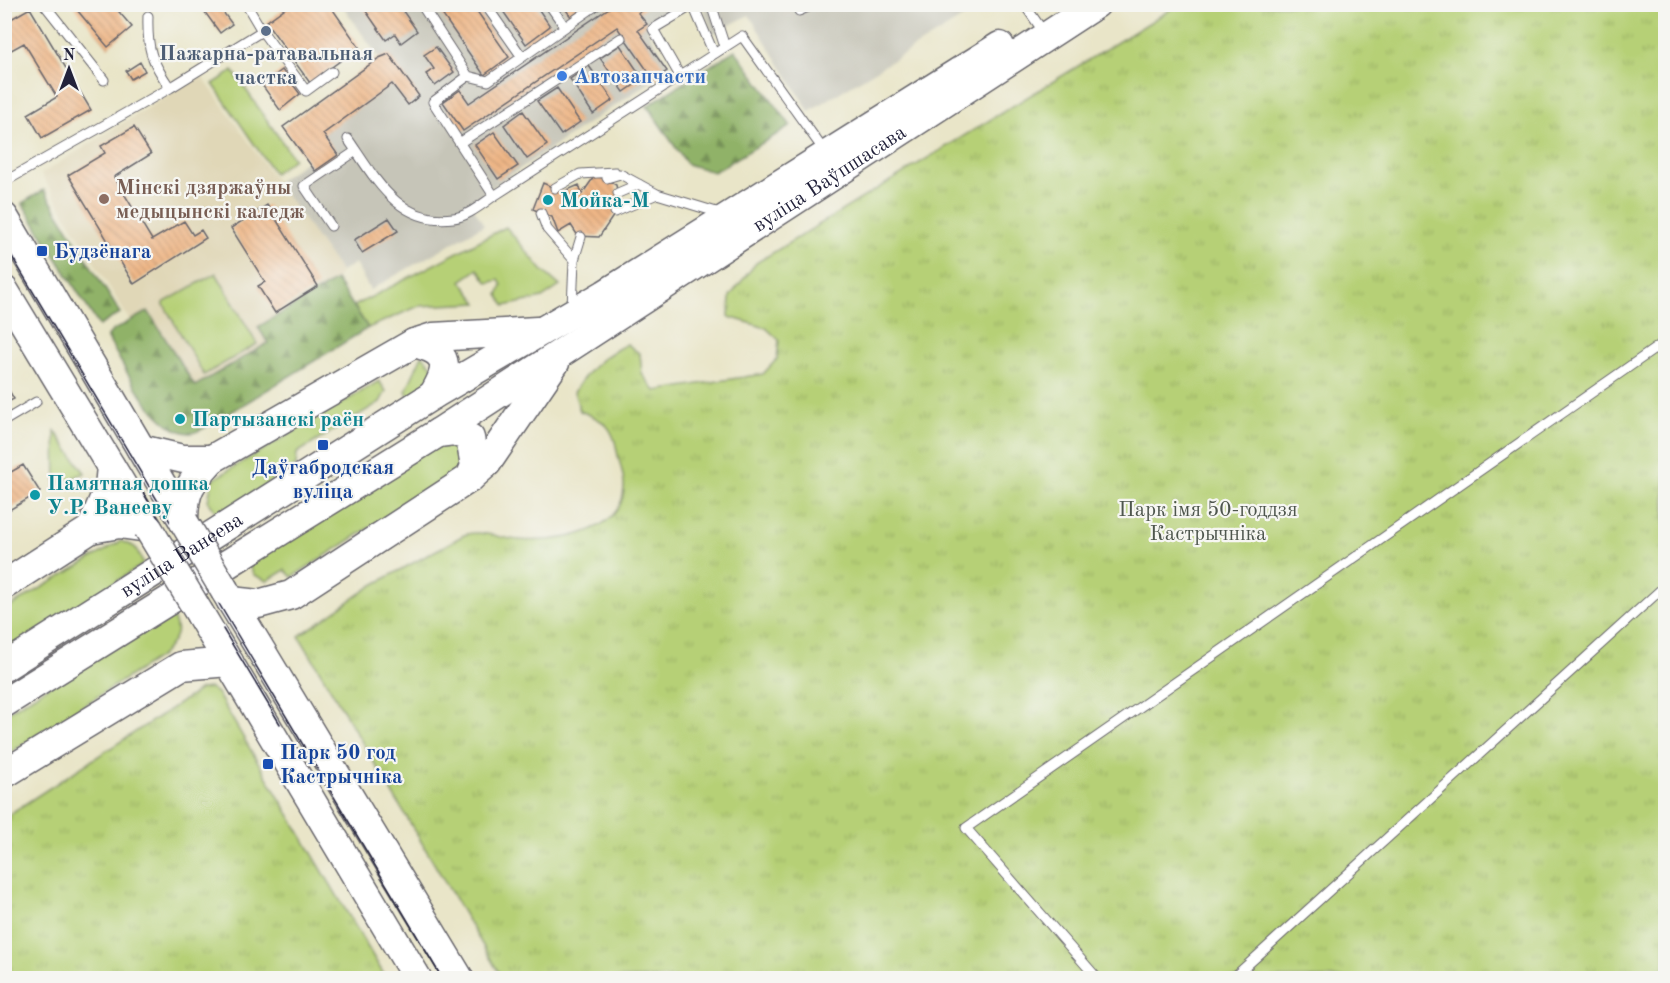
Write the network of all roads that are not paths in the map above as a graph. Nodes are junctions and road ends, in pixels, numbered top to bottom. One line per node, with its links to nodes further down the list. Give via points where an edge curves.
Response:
1 (44, 4): 24 (lane)
2 (246, 4): 16 (lane)
3 (421, 4): 22 (lane)
4 (485, 4): 20 (lane)
5 (549, 4): 15 (lane)
6 (598, 4): 15 (lane)
7 (711, 4): 18 (lane)
8 (815, 4): 12 (lane)
9 (1064, 4): 13 (main road, вуліца Ваўпшасава)
10 (1096, 4): 13 (main road, вуліца Ваўпшасава)
11 (693, 5): 19 (lane); 23 (lane, via 652,29)
12 (799, 11)
13 (1032, 15): 29 (main road, вуліца Ваўпшасава)
14 (148, 16): 25 (lane, via 147,46)
15 (565, 27): 20 (lane)
16 (262, 31): 21 (lane, via 306,91); 25 (lane)
17 (621, 38): 27 (lane)
18 (725, 47): 19 (lane); 29 (lane, via 742,36)
19 (714, 54): 23 (lane)
20 (522, 57): 22 (lane, via 488,81)
21 (332, 72)
22 (468, 76): 27 (lane, via 433,102)
23 (680, 76): 37 (lane)
24 (104, 80)
25 (170, 88): 32 (lane)
26 (348, 139): 28 (lane)
27 (461, 142): 37 (lane)
28 (356, 151): 37 (lane, via 387,196 420,216 454,219); 42 (lane, via 304,186)
29 (833, 163): 40 (main road, вуліца Ваўпшасава); 51 (main road, вуліца Ваўпшасава)
30 (620, 174): 31 (lane); 33 (lane); 34 (lane, via 580,174)
31 (607, 178)
32 (4, 182)
33 (639, 184): 35 (lane); 36 (lane)
34 (555, 188)
35 (618, 192)
36 (657, 194): 38 (lane); 40 (lane)
37 (494, 196)
38 (615, 212)
39 (541, 213): 44 (lane, via 547,229)
40 (728, 215): 46 (main road, вуліца Ваўпшасава)
41 (4, 217): 56 (main road)
42 (331, 226)
43 (581, 237): 44 (lane)
44 (574, 260): 47 (lane)
45 (4, 290): 58 (main road)
46 (605, 294): 47 (main road, вуліца Ванеева)
47 (572, 314): 48 (main road, вуліца Ванеева)
48 (545, 330): 50 (main road, via 433,338); 52 (main road, вуліца Ванеева)
49 (1665, 341): 76 (lane, via 966,828)
50 (414, 343): 52 (main road, via 439,353 443,360 445,374); 57 (main road)
51 (563, 351): 55 (main road, вуліца Ванеева); 59 (main road, via 487,463)
52 (433, 395): 71 (main road, вуліца Ванеева)
53 (36, 402): 54 (lane)
54 (4, 422)
55 (438, 433): 59 (main road, via 454,431 470,438 475,466); 72 (main road, вуліца Ванеева)
56 (141, 449): 57 (main road, via 183,459); 60 (main road)
57 (212, 459): 60 (main road, via 191,482 184,498)
58 (111, 467): 61 (main road); 62 (main road, via 109,487)
59 (470, 478): 65 (main road)
60 (184, 522): 66 (main road, bridge)
61 (148, 528): 62 (main road, via 119,524); 67 (main road, bridge)
62 (91, 529): 63 (main road)
63 (4, 585)
64 (1665, 585): 77 (lane)
65 (291, 595): 66 (main road, via 258,604); 68 (main road, via 270,618)
66 (228, 596): 68 (main road)
67 (200, 614): 69 (main road); 70 (main road, via 198,636)
68 (259, 646): 75 (main road)
69 (229, 662): 70 (main road); 74 (main road)
70 (181, 666): 73 (main road)
71 (4, 667)
72 (4, 703)
73 (4, 774)
74 (417, 978)
75 (459, 978)
76 (1097, 978)
77 (1233, 978)

